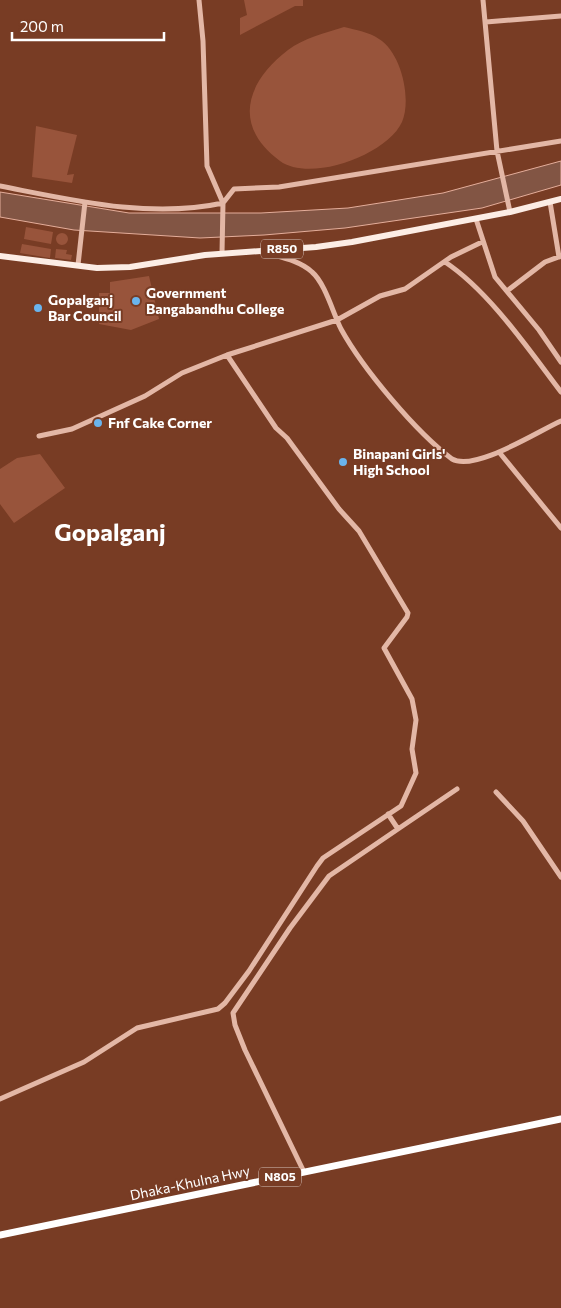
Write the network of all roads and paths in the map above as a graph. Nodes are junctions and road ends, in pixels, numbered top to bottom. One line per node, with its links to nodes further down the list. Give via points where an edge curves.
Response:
1 (199, 0): 11 (street, via 207,166)
2 (482, 0): 4 (street)
3 (561, 16): 4 (street)
4 (486, 22): 6 (street)
5 (561, 141): 6 (street)
6 (497, 151): 11 (street, via 278,187 234,189); 12 (street)
7 (0, 186): 9 (street)
8 (561, 198): 10 (main road, R850)
9 (85, 202): 11 (street, via 186,209); 20 (street)
10 (550, 202): 12 (main road, R850); 18 (street)
11 (223, 205): 16 (street)
12 (510, 212): 13 (main road, R850)
13 (476, 219): 14 (street); 15 (main road, R850, via 352,242)
14 (482, 242): 19 (street); 21 (street, via 495,277)
15 (258, 251): 16 (main road, R850); 22 (street, via 294,262 314,273)
16 (222, 253): 20 (main road, R850, via 114,268)
17 (0, 256): 20 (main road, R850)
18 (560, 257): 21 (street, via 545,262)
19 (444, 262): 22 (street, via 405,289 380,296); 25 (street, via 460,272 488,302)
20 (78, 266)
21 (507, 291): 24 (street)
22 (338, 320): 23 (street); 28 (street, via 378,381 445,454 461,462)
23 (227, 355): 27 (street, via 182,373 145,396 72,429); 32 (street, via 276,428 359,531 408,613 384,648 412,699 416,720 412,749 416,773 401,806)
24 (561, 362)
25 (561, 392)
26 (561, 421): 28 (street)
27 (39, 436)
28 (499, 452): 29 (street)
29 (561, 528)
30 (457, 789): 33 (street)
31 (496, 792): 34 (street, via 523,821)
32 (389, 816): 33 (street); 35 (street, via 323,858 316,866)
33 (397, 828): 36 (street, via 330,876)
34 (561, 877)
35 (225, 1004): 36 (street); 37 (street, via 218,1009 137,1028 84,1062)
36 (232, 1012): 39 (street, via 245,1050)
37 (0, 1099)
38 (561, 1119): 39 (highway, Dhaka-Khulna Hwy / N805)
39 (304, 1172): 40 (highway, Dhaka-Khulna Hwy / N805)
40 (0, 1236)

